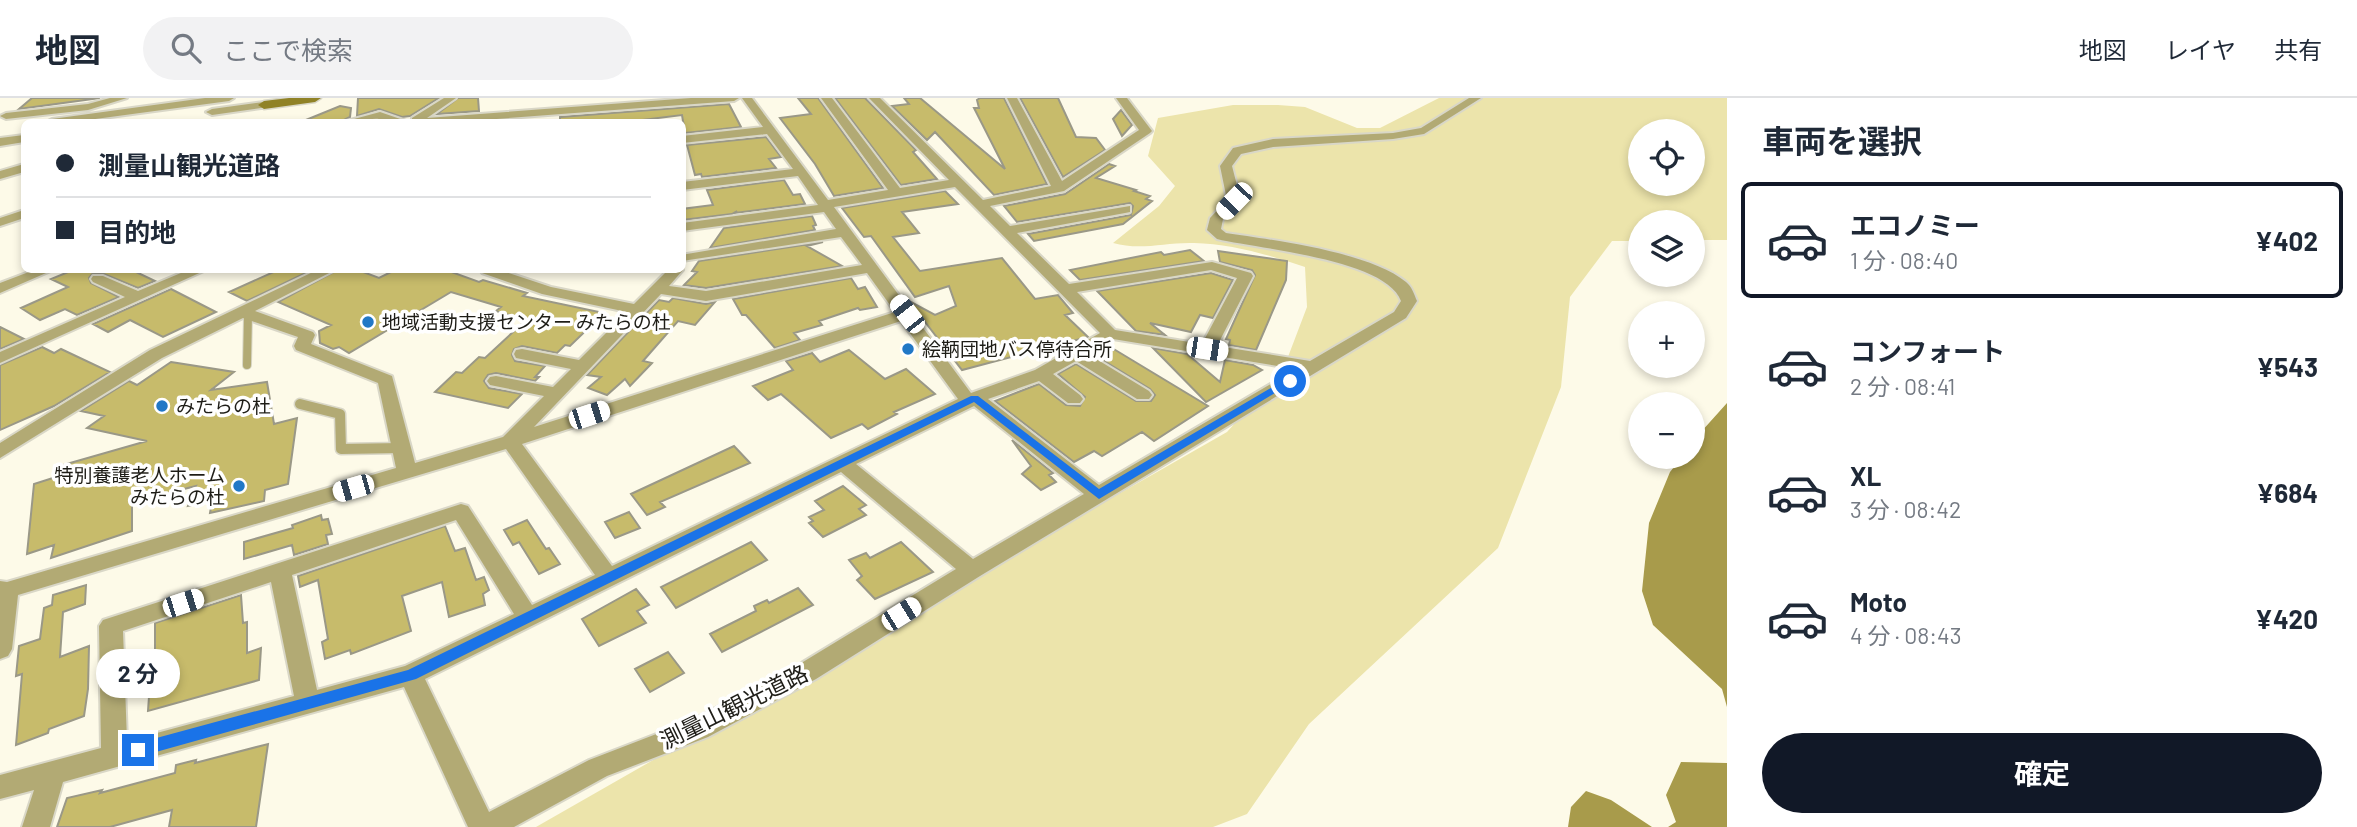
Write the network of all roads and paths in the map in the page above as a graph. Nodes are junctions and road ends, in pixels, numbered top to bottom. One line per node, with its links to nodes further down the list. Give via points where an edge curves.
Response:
1 (26, 98): 14 (street)
2 (122, 98): 14 (street, via 88,107)
3 (229, 98): 15 (street)
4 (315, 98): 13 (main road)
5 (451, 98): 20 (street)
6 (734, 98): 21 (street)
7 (747, 98): 24 (street)
8 (826, 98): 34 (street)
9 (874, 98): 31 (street)
10 (1012, 98): 33 (street)
11 (1121, 98): 33 (street, via 1146,131)
12 (1476, 98): 65 (street, 測量山観光道路, via 1424,131 1251,146 1230,159 1227,177 1234,201 1217,218 1214,230 1222,236 1288,247 1362,267 1404,287 1409,301 1400,315)
13 (269, 101): 16 (street); 17 (street)
14 (3, 117)
15 (74, 119)
16 (154, 119)
17 (238, 119)
18 (364, 119): 19 (street)
19 (392, 119)
20 (415, 119)
21 (458, 119)
22 (21, 126): 23 (street)
23 (0, 130)
24 (768, 130): 26 (street); 29 (street)
25 (21, 139): 27 (street)
26 (686, 140)
27 (0, 142)
28 (21, 169): 30 (street)
29 (800, 172): 32 (street); 36 (street)
30 (0, 175)
31 (960, 182): 34 (street); 35 (street)
32 (686, 186)
33 (1059, 188): 35 (street)
34 (897, 193): 36 (street)
35 (981, 204): 41 (street)
36 (826, 206): 40 (street); 42 (street)
37 (1125, 209): 41 (street)
38 (21, 215): 39 (street)
39 (0, 222)
40 (686, 227)
41 (1008, 230): 53 (street)
42 (845, 232): 43 (street); 44 (street)
43 (686, 261)
44 (871, 268): 52 (street, via 706,296); 57 (street)
45 (38, 273): 51 (street)
46 (192, 273): 54 (street)
47 (322, 273): 56 (street)
48 (496, 273): 55 (street, via 547,291)
49 (672, 273): 52 (street)
50 (98, 279): 54 (street)
51 (0, 288)
52 (658, 289): 55 (street)
53 (1066, 289): 58 (street); 59 (street, via 1212,266 1246,275)
54 (138, 297): 62 (street)
55 (637, 309): 64 (street)
56 (245, 313): 63 (lane); 74 (street, via 307,335 302,346 386,380); 75 (street, via 156,354)
57 (907, 314): 71 (street); 73 (street)
58 (1110, 334): 59 (street); 61 (street)
59 (1207, 349): 65 (street)
60 (522, 354): 64 (street)
61 (1076, 354): 66 (street); 69 (street)
62 (0, 358)
63 (247, 365)
64 (583, 366): 68 (street)
65 (1314, 367): 78 (street, 測量山観光道路)
66 (1041, 374): 70 (street); 71 (street)
67 (496, 381): 68 (street)
68 (558, 393): 73 (street)
69 (1143, 395)
70 (1074, 399)
71 (972, 400): 76 (street); 78 (street)
72 (300, 404): 74 (lane, via 340,414 341,449)
73 (510, 442): 77 (street); 81 (street)
74 (401, 448): 77 (street)
75 (0, 452)
76 (844, 464): 79 (street); 81 (street)
77 (407, 472): 82 (street)
78 (1099, 495): 79 (street, 測量山観光道路)
79 (972, 570): 92 (street, 測量山観光道路, via 783,685 699,729 598,768)
80 (280, 572): 83 (street, via 461,511); 86 (street); 87 (street, via 111,626)
81 (609, 578): 83 (street)
82 (3, 589): 84 (street)
83 (527, 618): 85 (street)
84 (0, 649)
85 (411, 675): 86 (street); 91 (street)
86 (308, 704): 87 (street)
87 (114, 756): 88 (street)
88 (52, 774): 89 (street); 90 (street)
89 (0, 787)
90 (36, 827)
91 (482, 827)
92 (487, 827)

